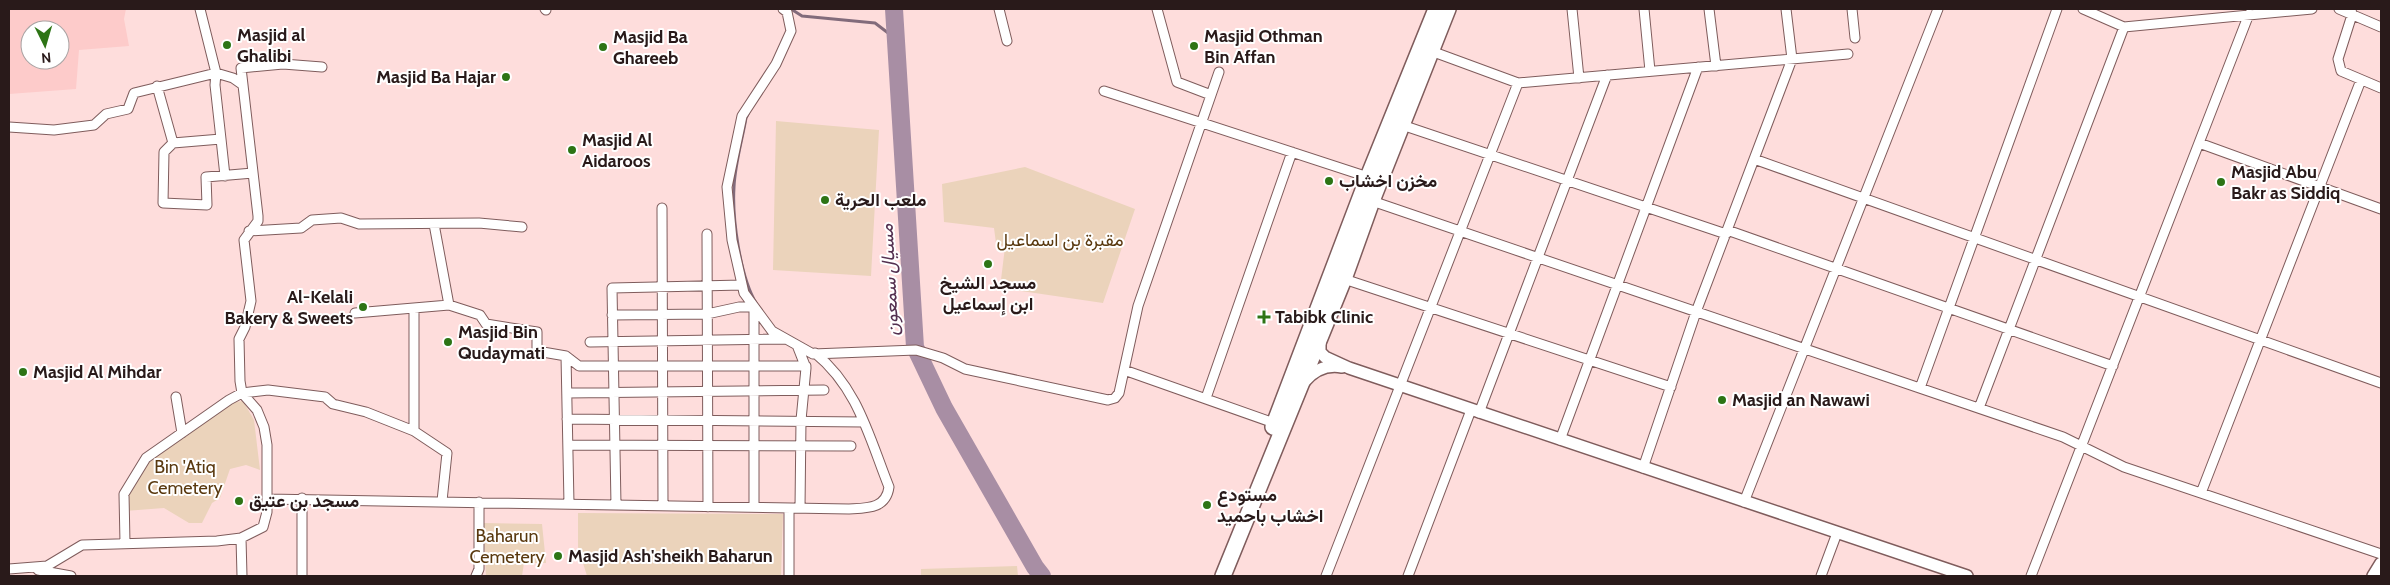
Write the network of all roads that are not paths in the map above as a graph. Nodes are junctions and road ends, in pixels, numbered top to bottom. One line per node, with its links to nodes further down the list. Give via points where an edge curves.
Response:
1 (200, 9): 33 (street)
2 (783, 9): 73 (street, via 791,30 776,64 742,116 727,187 732,240)
3 (999, 9): 24 (street)
4 (1157, 9): 42 (street, via 1177,82)
5 (1436, 9): 44 (highway)
6 (1448, 9): 25 (highway)
7 (1572, 9): 35 (street)
8 (1644, 9): 31 (street)
9 (1709, 9): 28 (street)
10 (1786, 9): 27 (street)
11 (1852, 9): 23 (street)
12 (1938, 9): 57 (street)
13 (2057, 9): 68 (street)
14 (2083, 9): 17 (street)
15 (2312, 9): 20 (street)
16 (2340, 9): 18 (street)
17 (2094, 11): 21 (street)
18 (2351, 12): 22 (street); 36 (street, via 2338,59 2341,71)
19 (2226, 13): 20 (street); 21 (street)
20 (2249, 14): 48 (street)
21 (2124, 27): 70 (street)
22 (2381, 27)
23 (1855, 38)
24 (1007, 41)
25 (1431, 51): 37 (street); 44 (highway)
26 (1848, 54): 27 (street)
27 (1792, 59): 28 (street); 51 (street)
28 (1716, 66): 30 (street)
29 (322, 67): 38 (street, via 283,64 241,68)
30 (1698, 67): 31 (street); 59 (street)
31 (1650, 71): 34 (street)
32 (1220, 72): 42 (street)
33 (216, 73): 38 (street); 39 (street); 46 (street)
34 (1607, 75): 35 (street); 55 (street)
35 (1579, 78): 37 (street)
36 (2361, 80): 40 (street); 56 (street)
37 (1518, 83): 50 (street)
38 (243, 85): 52 (street)
39 (156, 86): 45 (street, via 134,93 128,109 106,114 94,125 54,130); 47 (street)
40 (2381, 88)
41 (1104, 92): 43 (street)
42 (1211, 95): 43 (street)
43 (1201, 123): 49 (street); 110 (street, via 1138,306)
44 (1396, 124): 50 (street); 54 (highway); 58 (highway)
45 (9, 127)
46 (221, 138): 47 (street); 53 (street)
47 (173, 143): 53 (street, via 164,152 163,203 207,205 206,177)
48 (2199, 143): 56 (street); 77 (street)
49 (1292, 152): 54 (street); 125 (street)
50 (1490, 154): 55 (street); 65 (street)
51 (1754, 159): 57 (street); 66 (street)
52 (254, 173): 53 (street); 64 (street, via 258,221)
53 (225, 176)
54 (1368, 177): 135 (highway)
55 (1566, 180): 59 (street); 69 (street)
56 (2320, 186): 61 (street); 94 (street)
57 (1862, 198): 68 (street); 71 (street)
58 (1372, 201): 65 (street); 72 (highway)
59 (1646, 207): 66 (street); 74 (street)
60 (662, 208): 75 (street)
61 (2381, 209)
62 (434, 224): 63 (street, via 479,223); 64 (street, via 359,224 341,218 312,220 300,228); 78 (street)
63 (522, 227)
64 (249, 231): 121 (street, via 244,240 251,301 246,327 239,339)
65 (1460, 232): 69 (street); 79 (street)
66 (1727, 232): 71 (street); 83 (street)
67 (707, 234): 76 (street)
68 (1975, 238): 70 (street); 82 (street)
69 (1537, 258): 74 (street); 89 (street)
70 (2035, 260): 77 (street); 88 (street)
71 (1834, 268): 82 (street); 99 (street)
72 (1344, 278): 79 (street); 90 (highway)
73 (742, 285): 76 (street); 80 (street)
74 (1618, 285): 83 (street); 102 (street)
75 (662, 286): 76 (street); 85 (street, via 612,288); 87 (street)
76 (707, 286): 86 (street)
77 (2139, 297): 94 (street); 107 (street)
78 (449, 305): 81 (street); 101 (street, via 480,314 486,324 537,332 537,351)
79 (1431, 306): 89 (street); 112 (street)
80 (754, 307): 86 (street); 91 (street, via 772,331); 93 (street)
81 (414, 309): 84 (street); 136 (street)
82 (1949, 309): 88 (street); 115 (street)
83 (1696, 312): 99 (street); 113 (street)
84 (355, 313)
85 (612, 314): 87 (street); 97 (street)
86 (707, 314): 87 (street); 92 (street)
87 (662, 315): 95 (street)
88 (2008, 330): 107 (street); 126 (street)
89 (1509, 332): 102 (street); 127 (street)
90 (1320, 338): 109 (street, via 1320,352); 114 (highway)
91 (787, 339): 93 (street); 98 (street)
92 (707, 340): 93 (street); 95 (street); 105 (street)
93 (754, 340): 103 (street)
94 (2260, 340): 111 (street); 148 (street)
95 (662, 341): 97 (street); 104 (street)
96 (590, 342): 97 (street)
97 (613, 342): 108 (street)
98 (797, 345): 100 (street); 106 (street)
99 (1803, 348): 115 (street); 153 (street)
100 (816, 354): 110 (street, via 916,350 965,369 1108,400 1119,392); 134 (street, via 833,367 846,385)
101 (566, 356): 108 (street, via 578,366); 122 (street)
102 (1590, 360): 113 (street); 138 (street)
103 (754, 365): 105 (street); 106 (street); 118 (street)
104 (662, 366): 105 (street); 108 (street); 119 (street)
105 (707, 366): 120 (street)
106 (806, 366): 116 (street)
107 (2113, 366): 146 (street)
108 (614, 367): 123 (street)
109 (1349, 368): 112 (street); 114 (street, via 1336,366 1312,372)
110 (1124, 370): 125 (street)
111 (2381, 383)
112 (1400, 386): 127 (street); 175 (street)
113 (1671, 387): 147 (street)
114 (1300, 388): 174 (highway)
115 (1920, 388): 126 (street)
116 (804, 390): 117 (street); 118 (street); 133 (street)
117 (824, 390)
118 (754, 391): 120 (street); 131 (street)
119 (662, 392): 120 (street); 123 (street); 129 (street)
120 (707, 392): 130 (street)
121 (242, 393): 136 (street, via 268,390 326,397 333,404 366,412); 137 (street); 150 (street, via 257,410 264,427)
122 (567, 393): 123 (street); 132 (street)
123 (614, 393): 128 (street)
124 (176, 397): 137 (street)
125 (1206, 398): 135 (street)
126 (1979, 408): 146 (street, via 2063,437)
127 (1475, 411): 138 (street); 176 (street)
128 (614, 419): 129 (street); 132 (street); 140 (street)
129 (662, 419): 130 (street); 141 (street)
130 (707, 419): 131 (street); 142 (street)
131 (754, 419): 133 (street); 143 (street)
132 (567, 420): 139 (street)
133 (801, 420): 134 (street); 144 (street)
134 (863, 422): 160 (street, via 889,487 888,496 882,504 868,508)
135 (1274, 423): 173 (highway)
136 (414, 431): 151 (street, via 447,453)
137 (182, 433): 163 (street, via 146,458 124,494)
138 (1560, 440): 147 (street)
139 (568, 445): 140 (street); 154 (street)
140 (615, 445): 141 (street); 155 (street)
141 (663, 445): 142 (street); 156 (street)
142 (707, 445): 143 (street); 157 (street)
143 (754, 445): 144 (street); 158 (street)
144 (800, 446): 145 (street); 160 (street)
145 (851, 446)
146 (2082, 447): 148 (street, via 2124,467); 179 (street)
147 (1643, 468): 153 (street)
148 (2201, 493): 164 (street)
149 (302, 498): 150 (street); 151 (street); 170 (street)
150 (268, 499): 162 (street, via 262,527)
151 (442, 501): 152 (street)
152 (479, 502): 154 (street); 171 (street, via 479,569)
153 (1744, 502): 161 (street)
154 (569, 504): 155 (street)
155 (616, 505): 156 (street)
156 (663, 506): 157 (street)
157 (708, 506): 158 (street)
158 (754, 507): 159 (street)
159 (790, 508): 160 (street); 172 (street)
160 (800, 508)
161 (1837, 533): 177 (street); 178 (street)
162 (240, 538): 163 (street); 169 (street)
163 (125, 543): 166 (street, via 82,544 47,566)
164 (2381, 554)
165 (2381, 563): 180 (street)
166 (30, 568): 167 (street); 168 (street)
167 (9, 569)
168 (71, 576)
169 (242, 576)
170 (302, 576)
171 (476, 576)
172 (789, 576)
173 (1214, 576)
174 (1223, 576)
175 (1326, 576)
176 (1408, 576)
177 (1821, 576)
178 (1967, 576)
179 (2031, 576)
180 (2373, 576)

